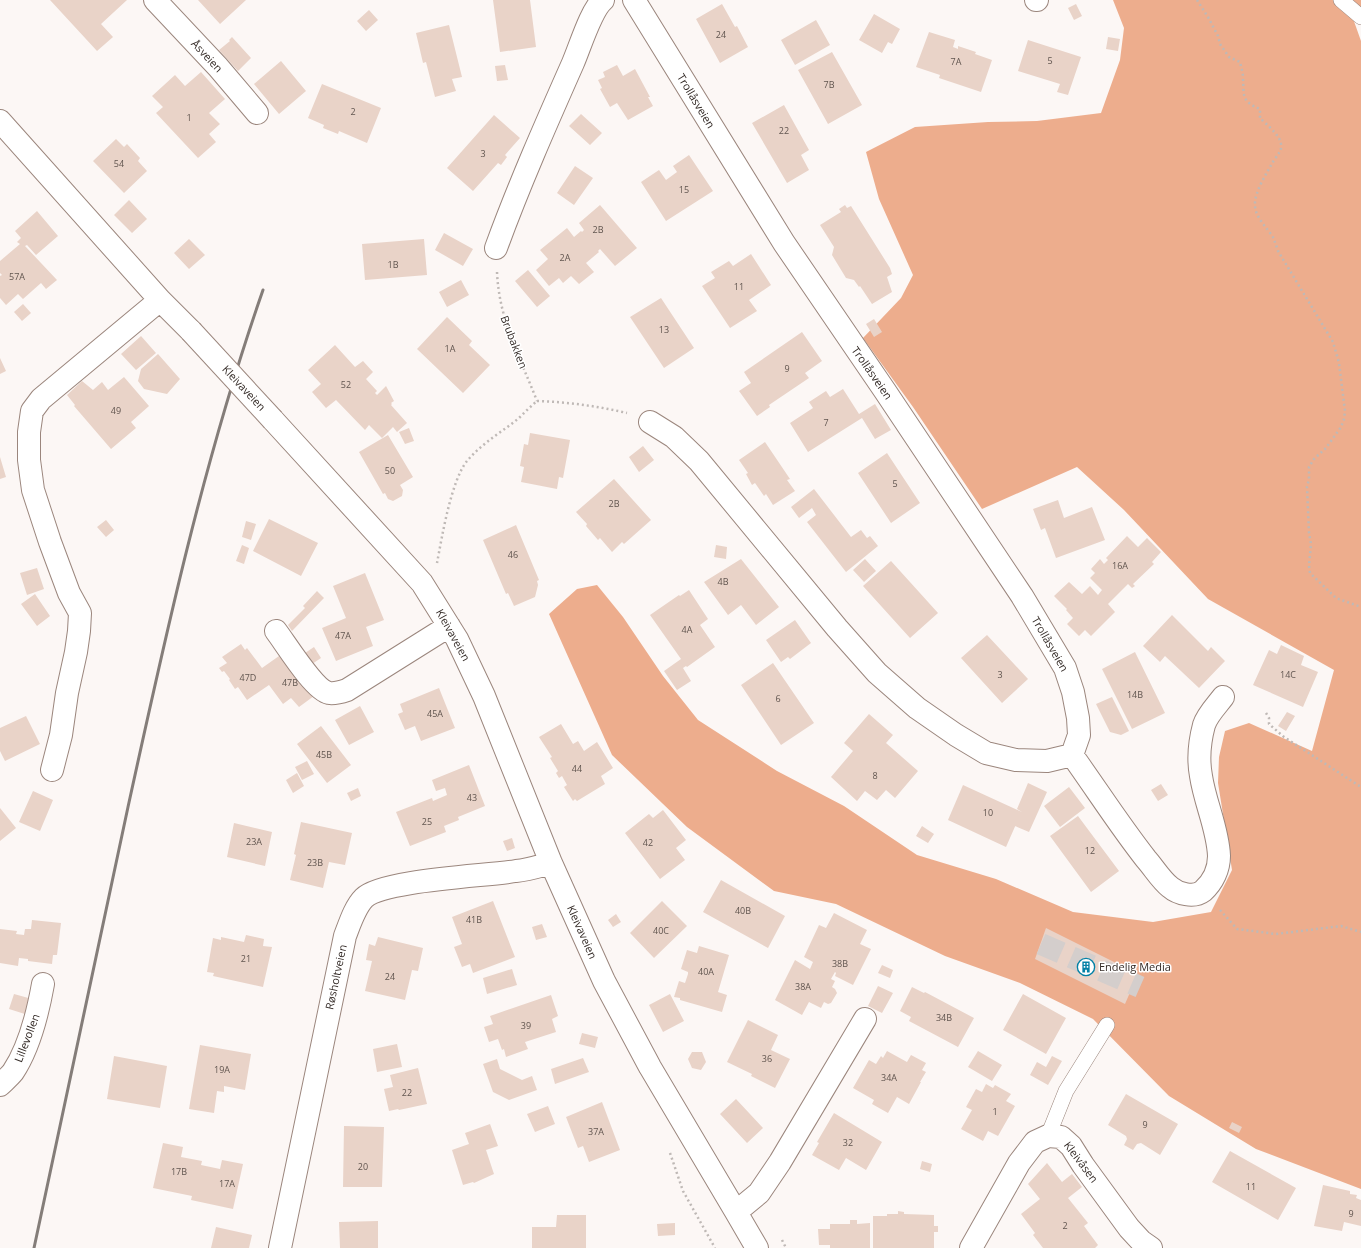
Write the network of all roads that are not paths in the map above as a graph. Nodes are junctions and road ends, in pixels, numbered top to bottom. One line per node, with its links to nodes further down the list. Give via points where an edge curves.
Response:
1 (155, 0): 6 (street, Åsveien)
2 (603, 0): 8 (street, via 598,4)
3 (634, 0): 14 (street, Trollåsveien, via 784,243 1022,596 1065,668 1078,718 1079,735)
4 (1340, 0): 5 (lane)
5 (1361, 17)
6 (257, 113)
7 (0, 122): 9 (street, Kleivaveien)
8 (496, 248)
9 (160, 300): 11 (street, Kleivaveien, bridge, via 422,583); 15 (street, via 41,399 32,411 29,460 33,490 69,593 80,613 76,652)
10 (650, 422): 14 (street, via 674,437 699,461 837,628 877,673 917,708 986,753 1016,760 1047,761)
11 (449, 626): 12 (street, via 347,690 338,693 328,693 320,688); 16 (street, Kleivaveien, via 484,696)
12 (276, 631)
13 (1223, 697): 14 (street, via 1204,724 1200,754 1201,776 1219,857 1216,876 1210,886 1201,892 1192,895 1170,887 1127,834)
14 (1072, 755)
15 (52, 770)
16 (551, 863): 22 (street, Kleivaveien, via 604,981 650,1067); 23 (street, Røsholtveien, via 516,872 401,884 376,890 364,898 345,936)
17 (43, 984): 20 (street, Lillevollen, via 38,1012 22,1056 12,1073)
18 (864, 1019): 22 (street, via 780,1162 759,1193)
19 (1107, 1025): 21 (lane, via 1066,1091)
20 (0, 1085)
21 (1048, 1136): 25 (street, via 1035,1142 1018,1163); 26 (street, Kleivåsen, via 1061,1137 1071,1146 1129,1228)
22 (736, 1212): 24 (street, Kleivaveien)
23 (280, 1248)
24 (757, 1248)
25 (972, 1248)
26 (1151, 1248)

